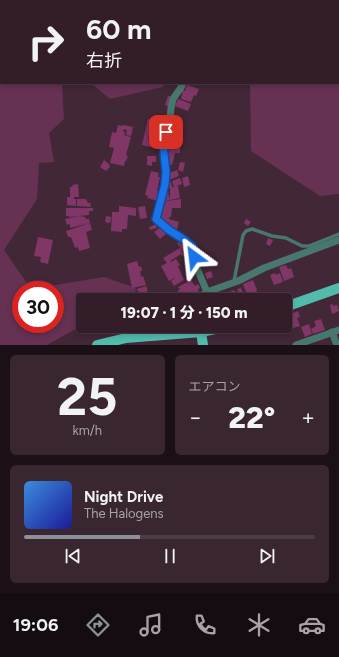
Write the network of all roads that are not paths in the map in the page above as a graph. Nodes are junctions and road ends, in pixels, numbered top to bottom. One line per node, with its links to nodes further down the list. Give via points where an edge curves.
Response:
1 (182, 86): 6 (street, via 173,98 163,144 165,184 156,219 193,247 196,266)
2 (339, 234): 4 (lane, via 309,246 302,246 286,238 252,229 246,231)
3 (339, 240): 4 (street)
4 (234, 281): 6 (street)
5 (339, 288): 7 (main road)
6 (207, 292)
7 (292, 305)
8 (336, 331): 13 (street); 14 (street)
9 (168, 333): 11 (main road, via 126,338)
10 (202, 333): 12 (main road)
11 (98, 345)
12 (203, 345)
13 (296, 345)
14 (337, 345)

